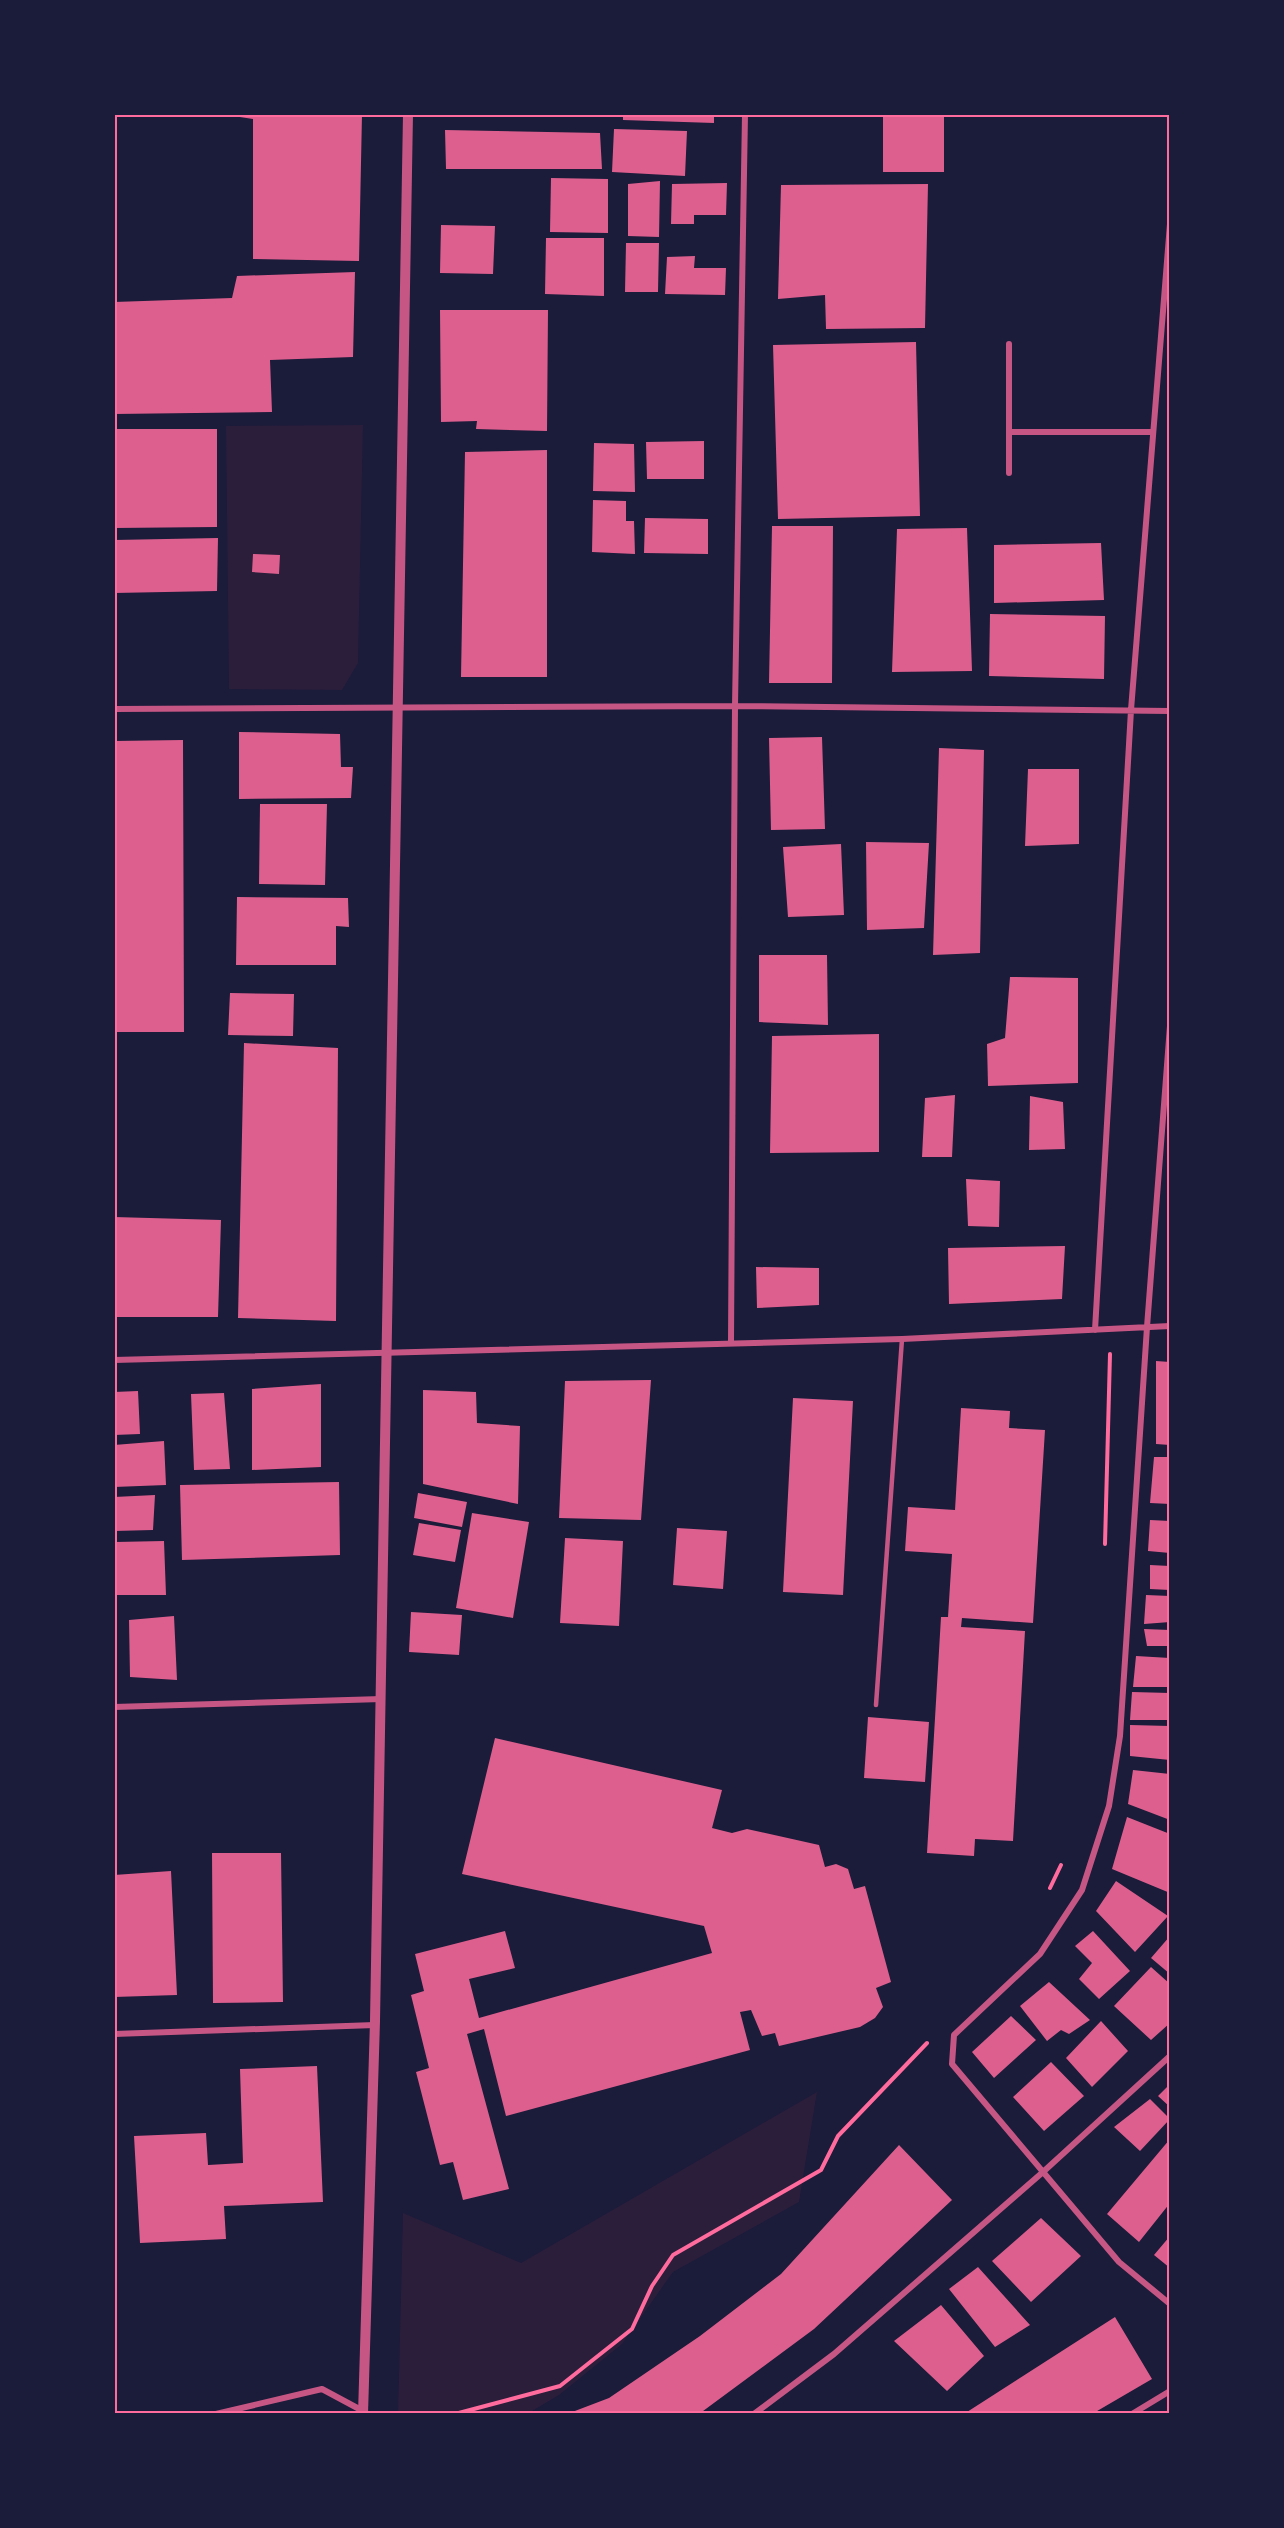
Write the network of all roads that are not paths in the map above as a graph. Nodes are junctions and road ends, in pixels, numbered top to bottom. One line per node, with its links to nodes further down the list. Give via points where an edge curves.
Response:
1 (408, 114): 8 (street)
2 (744, 114): 9 (street)
3 (1170, 224): 6 (street)
4 (1009, 344): 5 (street)
5 (1009, 432): 6 (street); 7 (street)
6 (1153, 432): 11 (street)
7 (1009, 473)
8 (397, 706): 9 (street); 10 (street); 19 (street)
9 (735, 706): 11 (street); 18 (street)
10 (114, 709)
11 (1131, 710): 12 (street); 16 (street)
12 (1170, 711)
13 (1170, 1026): 15 (street)
14 (1170, 1326): 15 (street)
15 (1147, 1327): 16 (street); 27 (street, via 1120,1736 1109,1806 1082,1890 1040,1954 954,2035 952,2064)
16 (1095, 1330): 17 (street)
17 (902, 1339): 18 (street); 22 (lane)
18 (731, 1342): 19 (street)
19 (389, 1353): 20 (street); 21 (street)
20 (114, 1360)
21 (382, 1698): 23 (street); 24 (street)
22 (876, 1705)
23 (114, 1707)
24 (375, 2025): 25 (street); 30 (street)
25 (114, 2034)
26 (1170, 2056): 27 (street)
27 (1043, 2172): 28 (street, via 1119,2262); 32 (street, via 834,2354)
28 (1170, 2304)
29 (1170, 2391): 33 (street)
30 (361, 2413): 31 (street, via 322,2389)
31 (216, 2414)
32 (754, 2414)
33 (1132, 2414)

